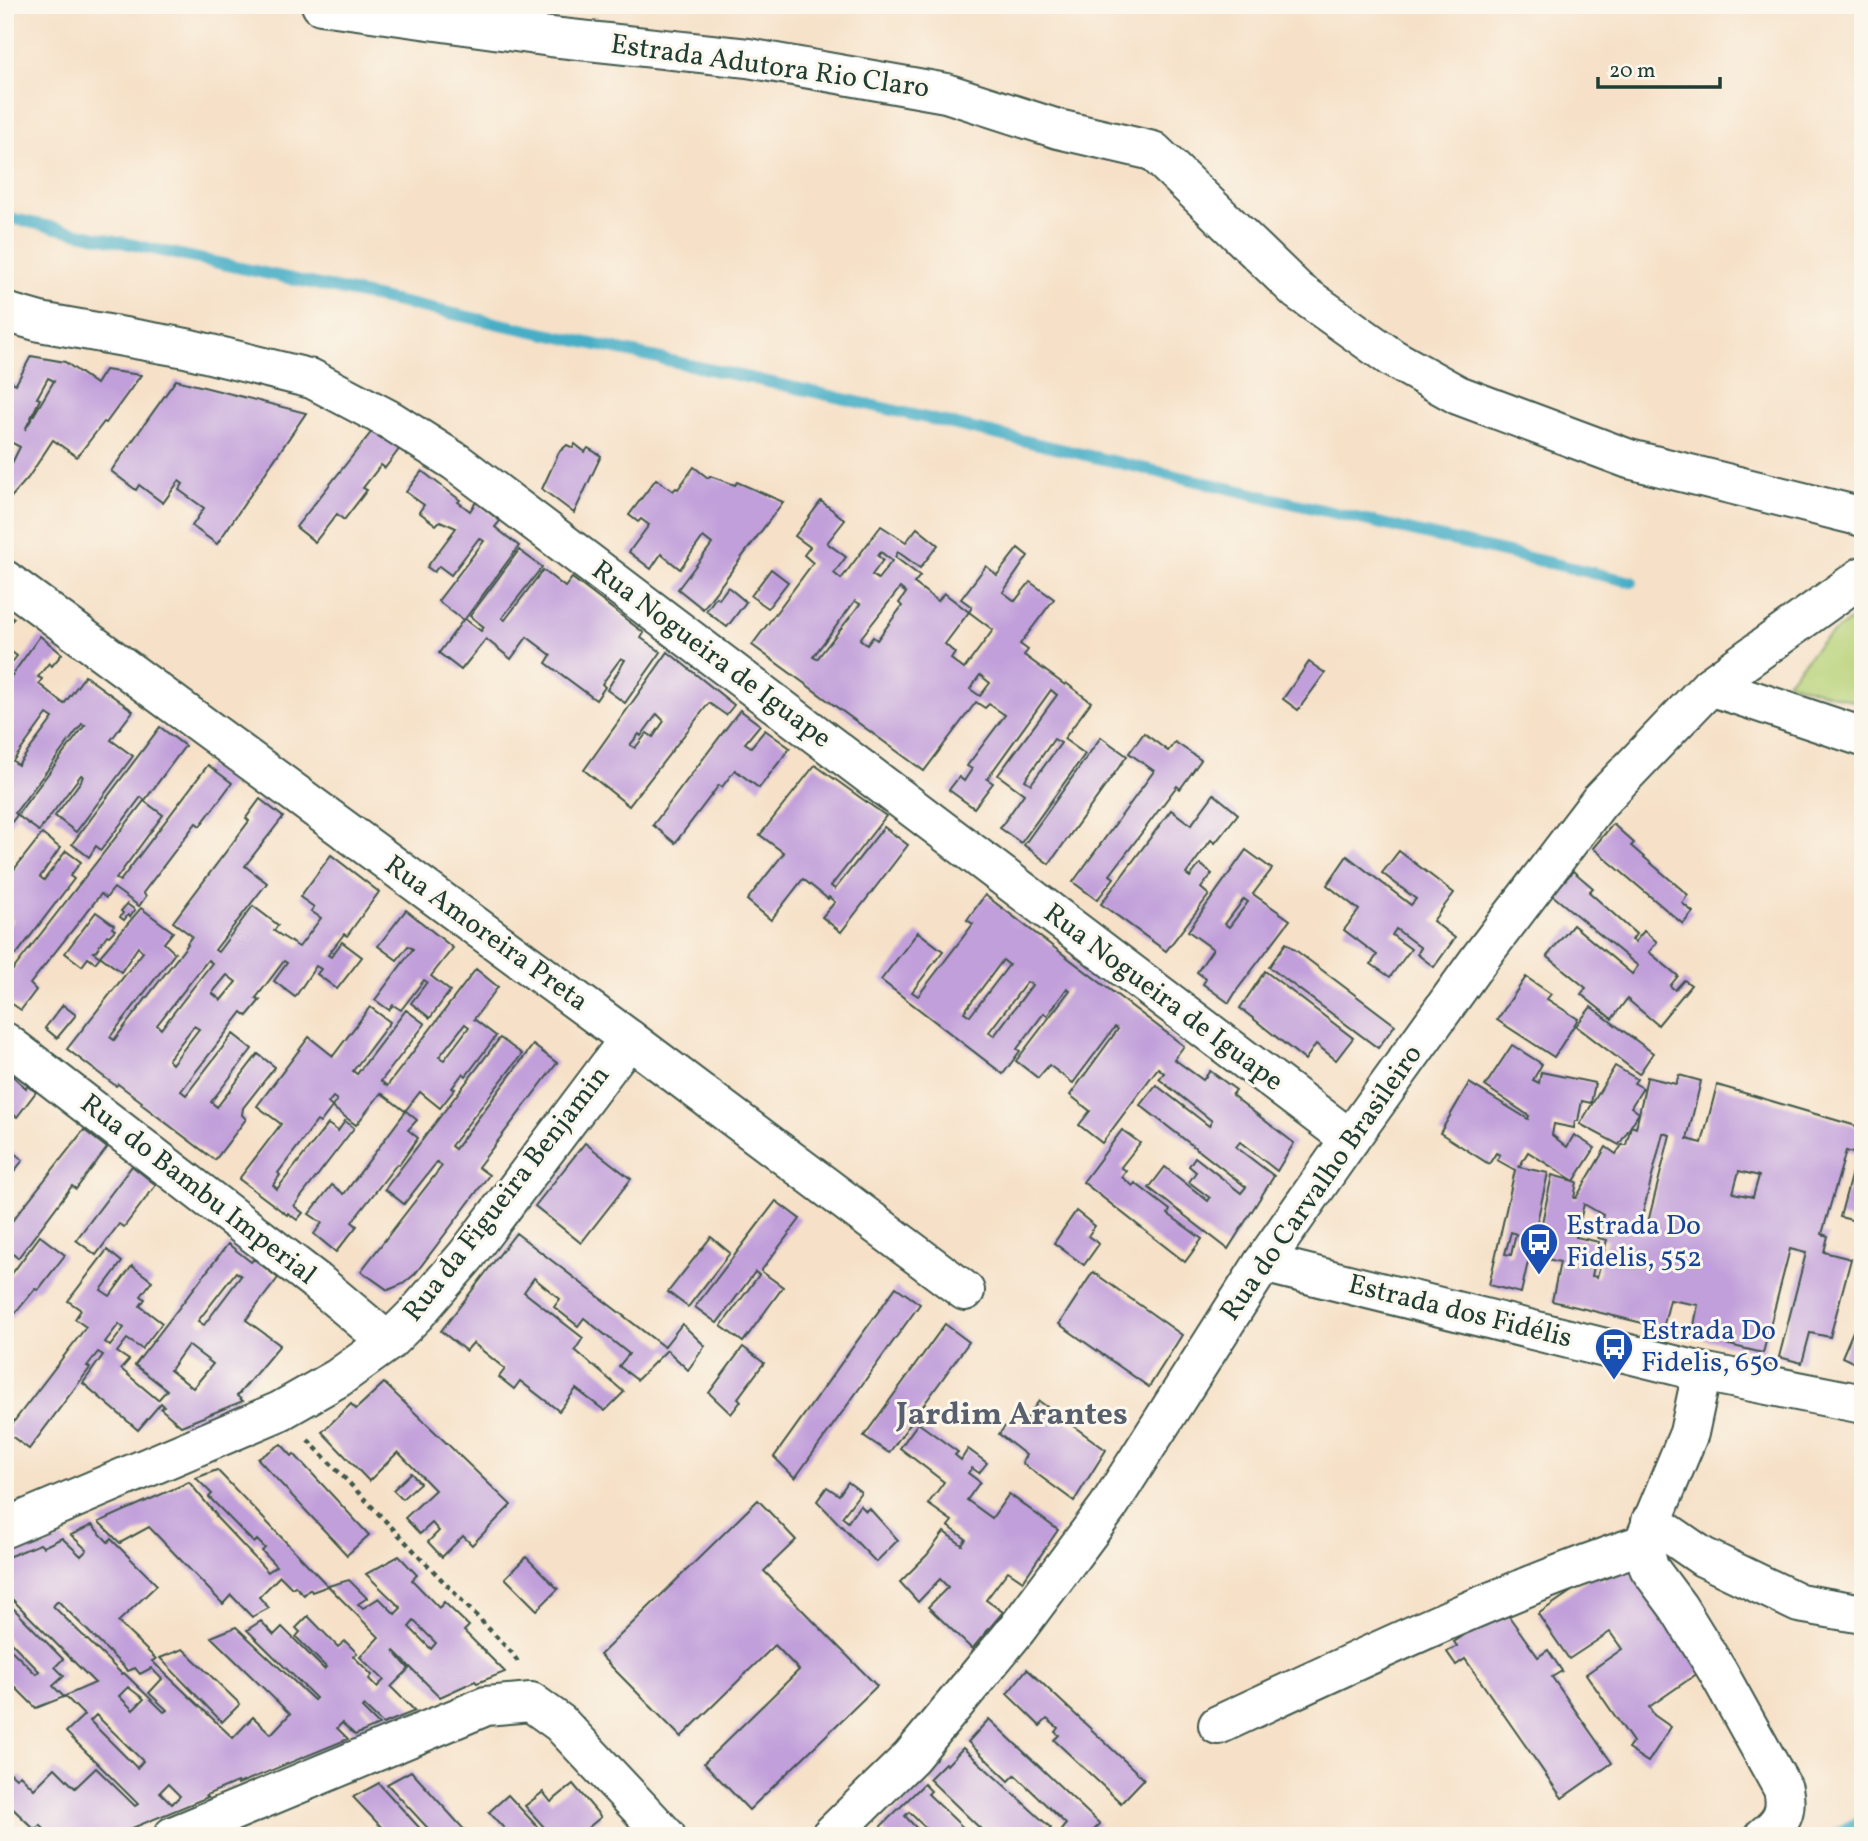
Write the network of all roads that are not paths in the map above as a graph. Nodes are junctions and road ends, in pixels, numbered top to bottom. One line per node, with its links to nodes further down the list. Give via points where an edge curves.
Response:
1 (321, 5): 3 (street, Estrada Adutora Rio Claro, via 748,58 946,93 1058,129 1153,151 1298,291 1392,358 1458,395 1629,459)
2 (5, 312): 10 (street, Rua Nogueira de Iguape, via 312,379 390,420 467,470)
3 (1863, 517)
4 (1863, 576): 6 (street, Rua do Carvalho Brasileiro)
5 (5, 580): 8 (street, Rua Amoreira Preta)
6 (1710, 687): 7 (street); 10 (street, Rua do Carvalho Brasileiro, via 1599,803)
7 (1863, 737)
8 (629, 1039): 12 (street, Rua Amoreira Preta); 13 (street, Rua da Figueira Benjamin, via 466,1256)
9 (5, 1042): 13 (street, Rua do Bambu Imperial)
10 (1350, 1139): 11 (street, Rua do Carvalho Brasileiro)
11 (1263, 1263): 14 (street, Estrada dos Fidélis); 22 (street, Rua do Carvalho Brasileiro, via 1108,1507 1017,1629 911,1757)
12 (965, 1291)
13 (388, 1342): 16 (street, Rua da Figueira Benjamin, via 280,1411)
14 (1702, 1371): 15 (street, Estrada dos Fidélis); 17 (street, via 1689,1433)
15 (1863, 1404)
16 (5, 1528)
17 (1647, 1532): 18 (street, via 1799,1604); 19 (street); 23 (street, via 1649,1568 1718,1672 1783,1788 1784,1818)
18 (1863, 1614)
19 (1217, 1725)
20 (173, 1836): 21 (street, via 486,1706 531,1702 560,1723)
21 (666, 1836)
22 (830, 1836)
23 (1764, 1836)

